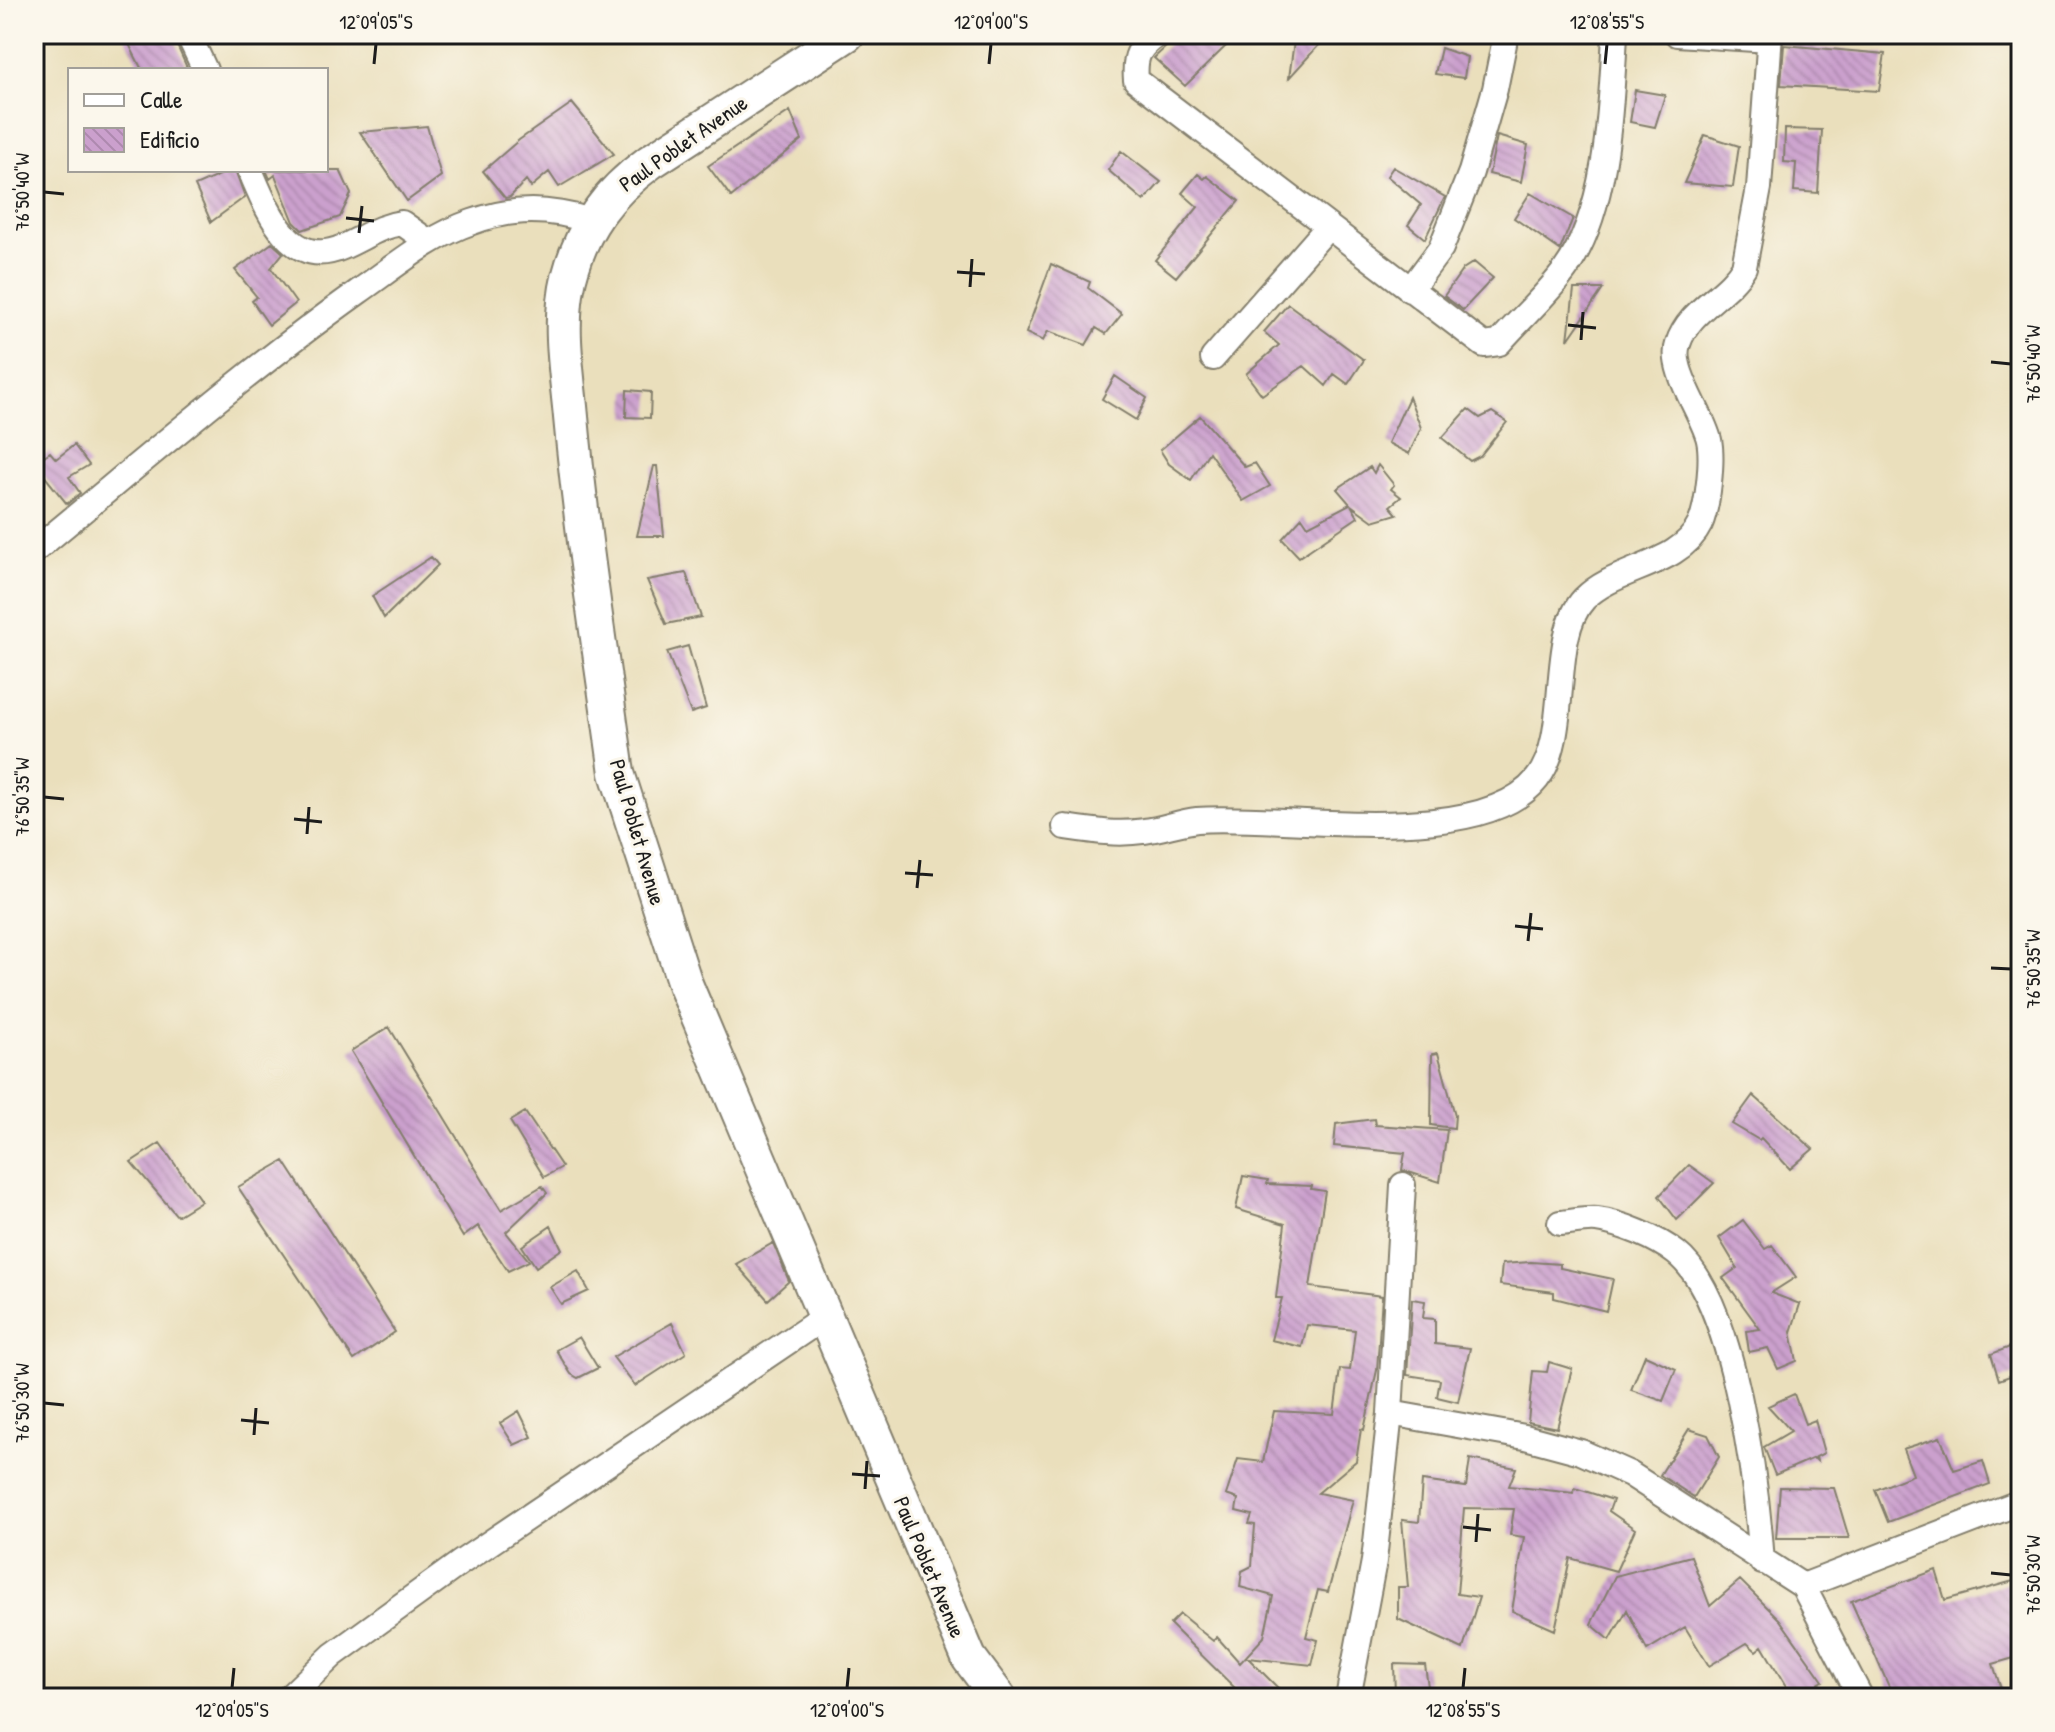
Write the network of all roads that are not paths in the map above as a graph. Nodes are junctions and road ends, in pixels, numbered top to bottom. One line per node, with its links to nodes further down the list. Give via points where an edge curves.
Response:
1 (188, 34): 8 (street)
2 (847, 34): 10 (main road, Paul Poblet Avenue, via 621,183)
3 (1158, 34): 11 (street, via 1141,46 1134,60 1136,80)
4 (1506, 34): 13 (street, via 1471,172 1441,248)
5 (1615, 34): 13 (street, via 1596,201 1565,270 1492,345 1484,345)
6 (1677, 34): 7 (street)
7 (1770, 37): 16 (street, via 1759,188 1744,267 1702,308 1676,348 1709,439 1711,464 1699,524 1680,547 1583,600 1571,624 1552,747 1537,779 1498,808 1431,823 1195,820 1114,834)
8 (204, 68)
9 (251, 172): 12 (street, via 278,229 301,249 327,252 402,223)
10 (591, 221): 12 (street, via 554,210 503,213); 19 (main road, Paul Poblet Avenue, via 569,278 563,311 574,456 617,773 685,984)
11 (1327, 228): 13 (street); 14 (street)
12 (429, 242): 15 (street, via 289,341)
13 (1410, 290)
14 (1213, 358)
15 (34, 551)
16 (1065, 827)
17 (1403, 1185): 20 (street)
18 (1560, 1223): 22 (street, via 1597,1220 1636,1232 1677,1253 1702,1286 1728,1351 1753,1466)
19 (826, 1316): 24 (street, via 460,1563 333,1655); 25 (main road, Paul Poblet Avenue, via 969,1658)
20 (1390, 1413): 22 (street, via 1581,1452 1630,1474); 26 (street, via 1374,1561)
21 (2021, 1502): 23 (street)
22 (1762, 1562): 23 (street)
23 (1803, 1586): 27 (street)
24 (288, 1698)
25 (999, 1698)
26 (1348, 1698)
27 (1861, 1698)

